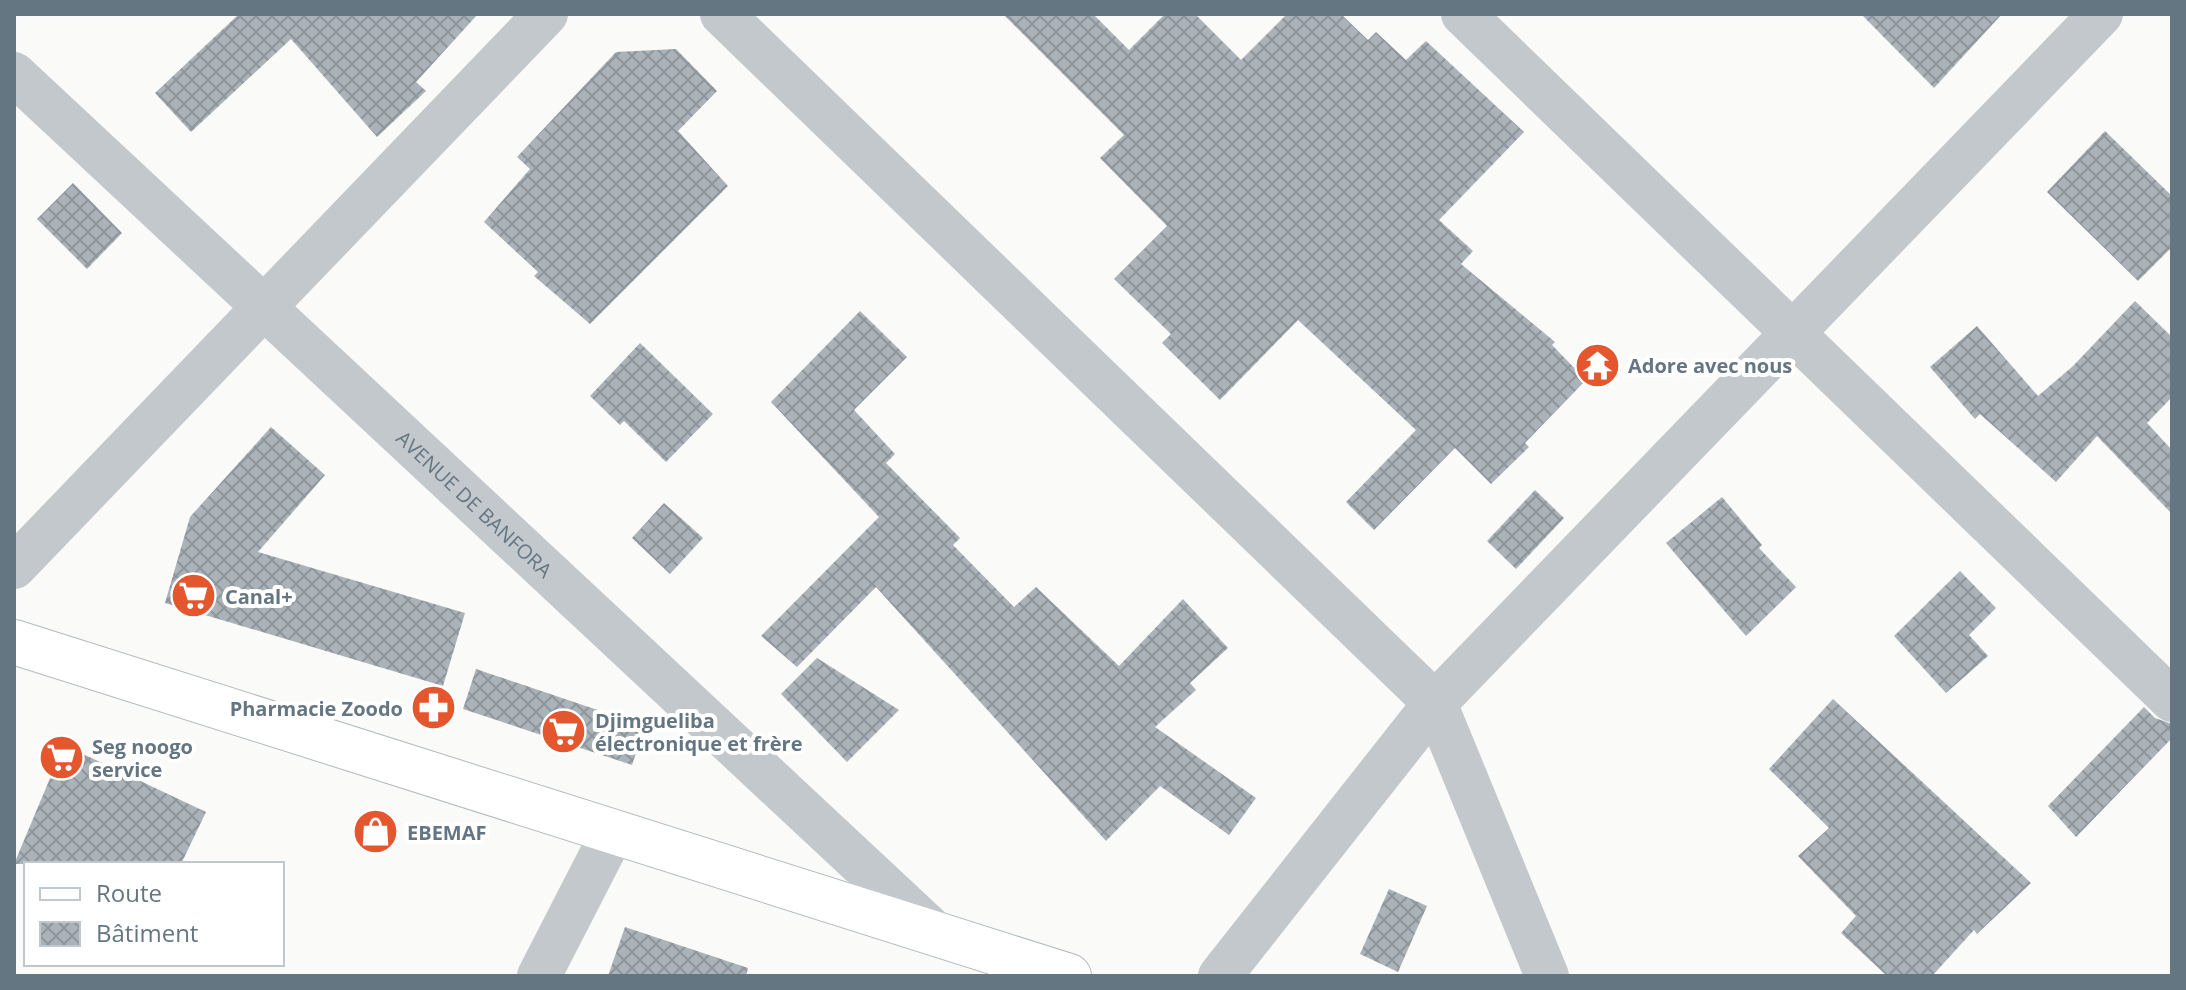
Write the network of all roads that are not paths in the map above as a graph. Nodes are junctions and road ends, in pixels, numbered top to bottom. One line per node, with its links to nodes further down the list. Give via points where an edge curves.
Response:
1 (546, 14): 6 (street)
2 (722, 14): 11 (street)
3 (1463, 14): 7 (street)
4 (2101, 14): 7 (street)
5 (14, 74): 6 (street, AVENUE DE BANFORA)
6 (265, 308): 8 (street); 13 (street, AVENUE DE BANFORA)
7 (1792, 333): 10 (street); 11 (street)
8 (14, 567)
9 (14, 642): 12 (main road, AVENUE DE BANFORA)
10 (2172, 700)
11 (1435, 703): 16 (street); 17 (street)
12 (613, 832): 13 (main road, AVENUE DE BANFORA); 14 (street)
13 (936, 934): 15 (main road, AVENUE DE BANFORA)
14 (539, 976)
15 (1069, 976)
16 (1220, 976)
17 (1547, 976)

